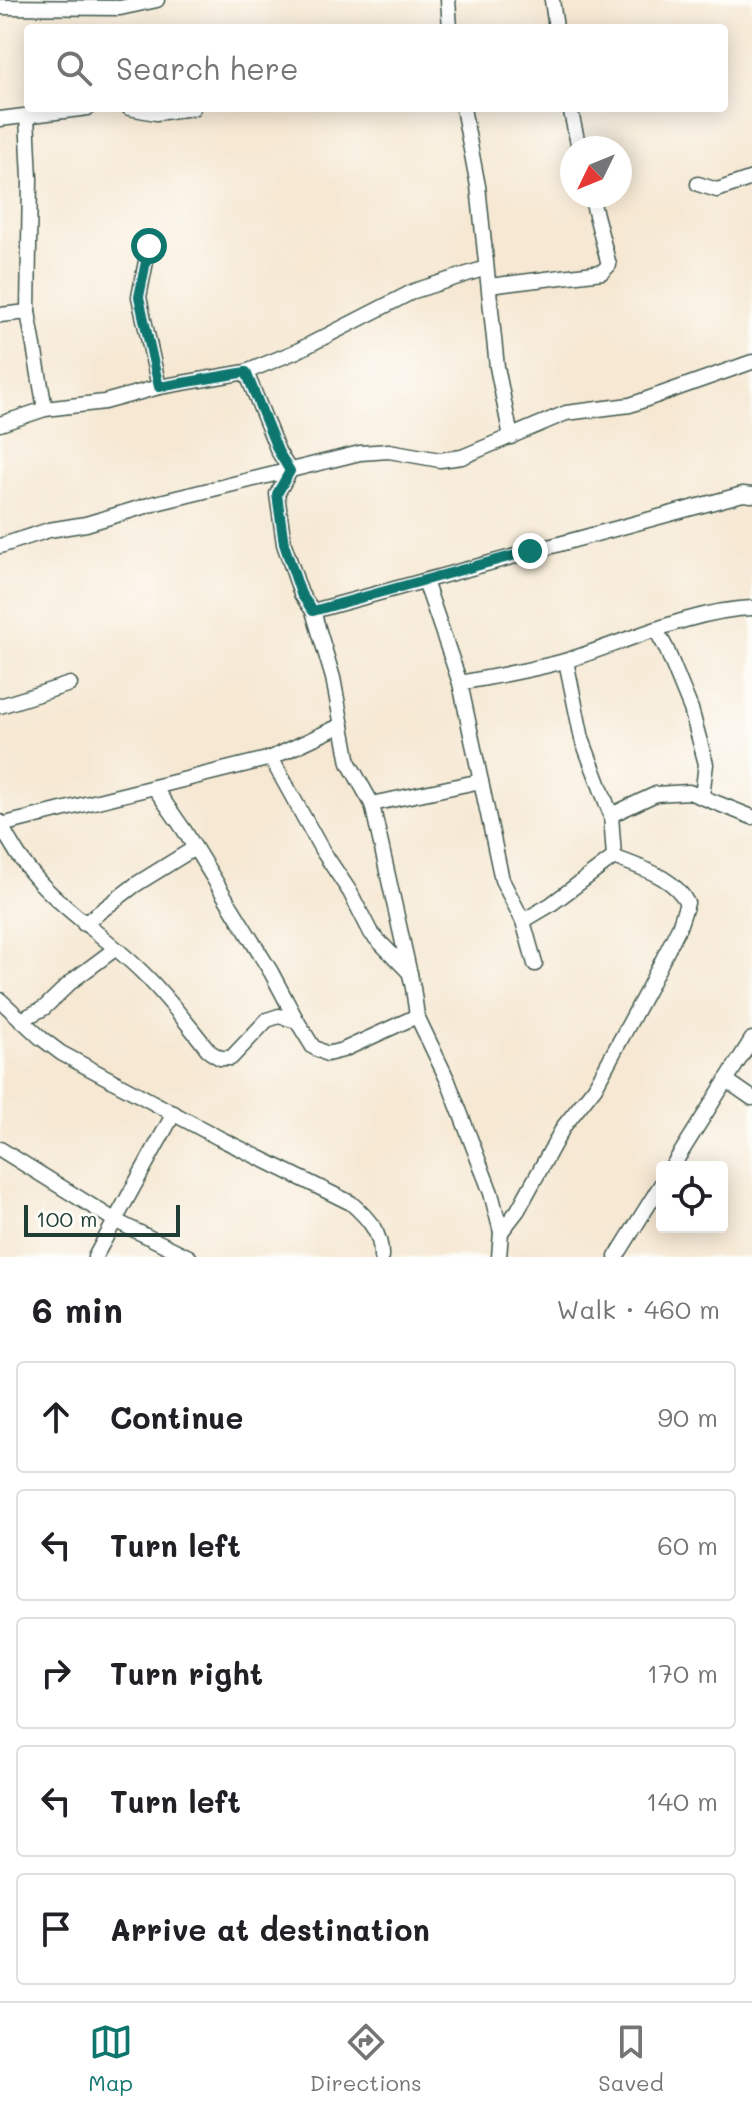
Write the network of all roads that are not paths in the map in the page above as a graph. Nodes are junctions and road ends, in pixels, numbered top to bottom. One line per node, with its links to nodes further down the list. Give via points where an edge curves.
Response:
1 (157, 0): 4 (street, via 120,8)
2 (448, 0): 5 (street)
3 (552, 0): 6 (street)
4 (0, 7)
5 (450, 24)
6 (555, 24)
7 (58, 112): 10 (street)
8 (464, 112): 17 (street)
9 (571, 112): 12 (street)
10 (27, 116): 11 (street); 19 (street)
11 (0, 119)
12 (576, 136)
13 (752, 178): 14 (street, via 717,190)
14 (698, 184)
15 (594, 208): 18 (street, via 609,265 602,272)
16 (149, 246): 23 (street, via 139,297)
17 (486, 268): 18 (street); 22 (street, via 414,291)
18 (489, 286): 26 (street)
19 (28, 312): 20 (street); 24 (street)
20 (0, 315)
21 (752, 362): 26 (street, via 630,405 566,413)
22 (246, 372): 23 (street); 27 (street)
23 (159, 387): 24 (street, via 104,402)
24 (45, 409): 25 (street)
25 (0, 424)
26 (511, 437): 27 (street, via 462,457 360,453)
27 (290, 471): 29 (street); 32 (street, via 277,494 284,544 301,594)
28 (749, 492): 30 (street)
29 (0, 546)
30 (425, 581): 32 (street); 35 (street)
31 (752, 608): 33 (street)
32 (313, 611): 38 (street)
33 (656, 630): 34 (street); 42 (street, via 691,709 706,764)
34 (566, 661): 35 (street); 44 (street, via 582,739)
35 (460, 683): 40 (street)
36 (70, 684): 37 (street)
37 (0, 706)
38 (342, 725): 39 (street); 43 (street, via 349,763)
39 (271, 758): 41 (street); 53 (street, via 371,933)
40 (481, 781): 43 (street); 49 (street, via 502,880)
41 (154, 787): 46 (street); 47 (street)
42 (702, 796): 44 (street, via 656,794); 45 (street)
43 (372, 804): 53 (street)
44 (611, 815): 48 (street)
45 (752, 817)
46 (1, 824): 50 (street, via 29,872)
47 (193, 849): 50 (street); 57 (street)
48 (614, 857): 49 (street); 66 (street, via 664,878 687,903 595,1087 564,1126)
49 (523, 921): 52 (street)
50 (84, 924): 51 (street)
51 (115, 949): 56 (street, via 44,1008); 57 (street, via 143,972 220,1058 231,1058 267,1020 279,1016)
52 (535, 964)
53 (410, 973): 55 (street)
54 (0, 1000): 56 (street)
55 (417, 1016): 57 (street, via 327,1054 313,1047); 66 (street, via 448,1081)
56 (21, 1020): 61 (street, via 61,1053)
57 (297, 1021)
58 (752, 1039): 59 (street)
59 (726, 1080): 60 (street); 63 (street)
60 (752, 1098)
61 (174, 1113): 65 (street); 69 (street, via 351,1203 377,1232)
62 (0, 1149): 65 (street)
63 (676, 1161)
64 (656, 1193): 71 (street)
65 (116, 1221): 67 (street); 68 (street)
66 (501, 1232): 70 (street)
67 (95, 1257)
68 (189, 1257)
69 (381, 1257)
70 (499, 1257)
71 (616, 1257)

